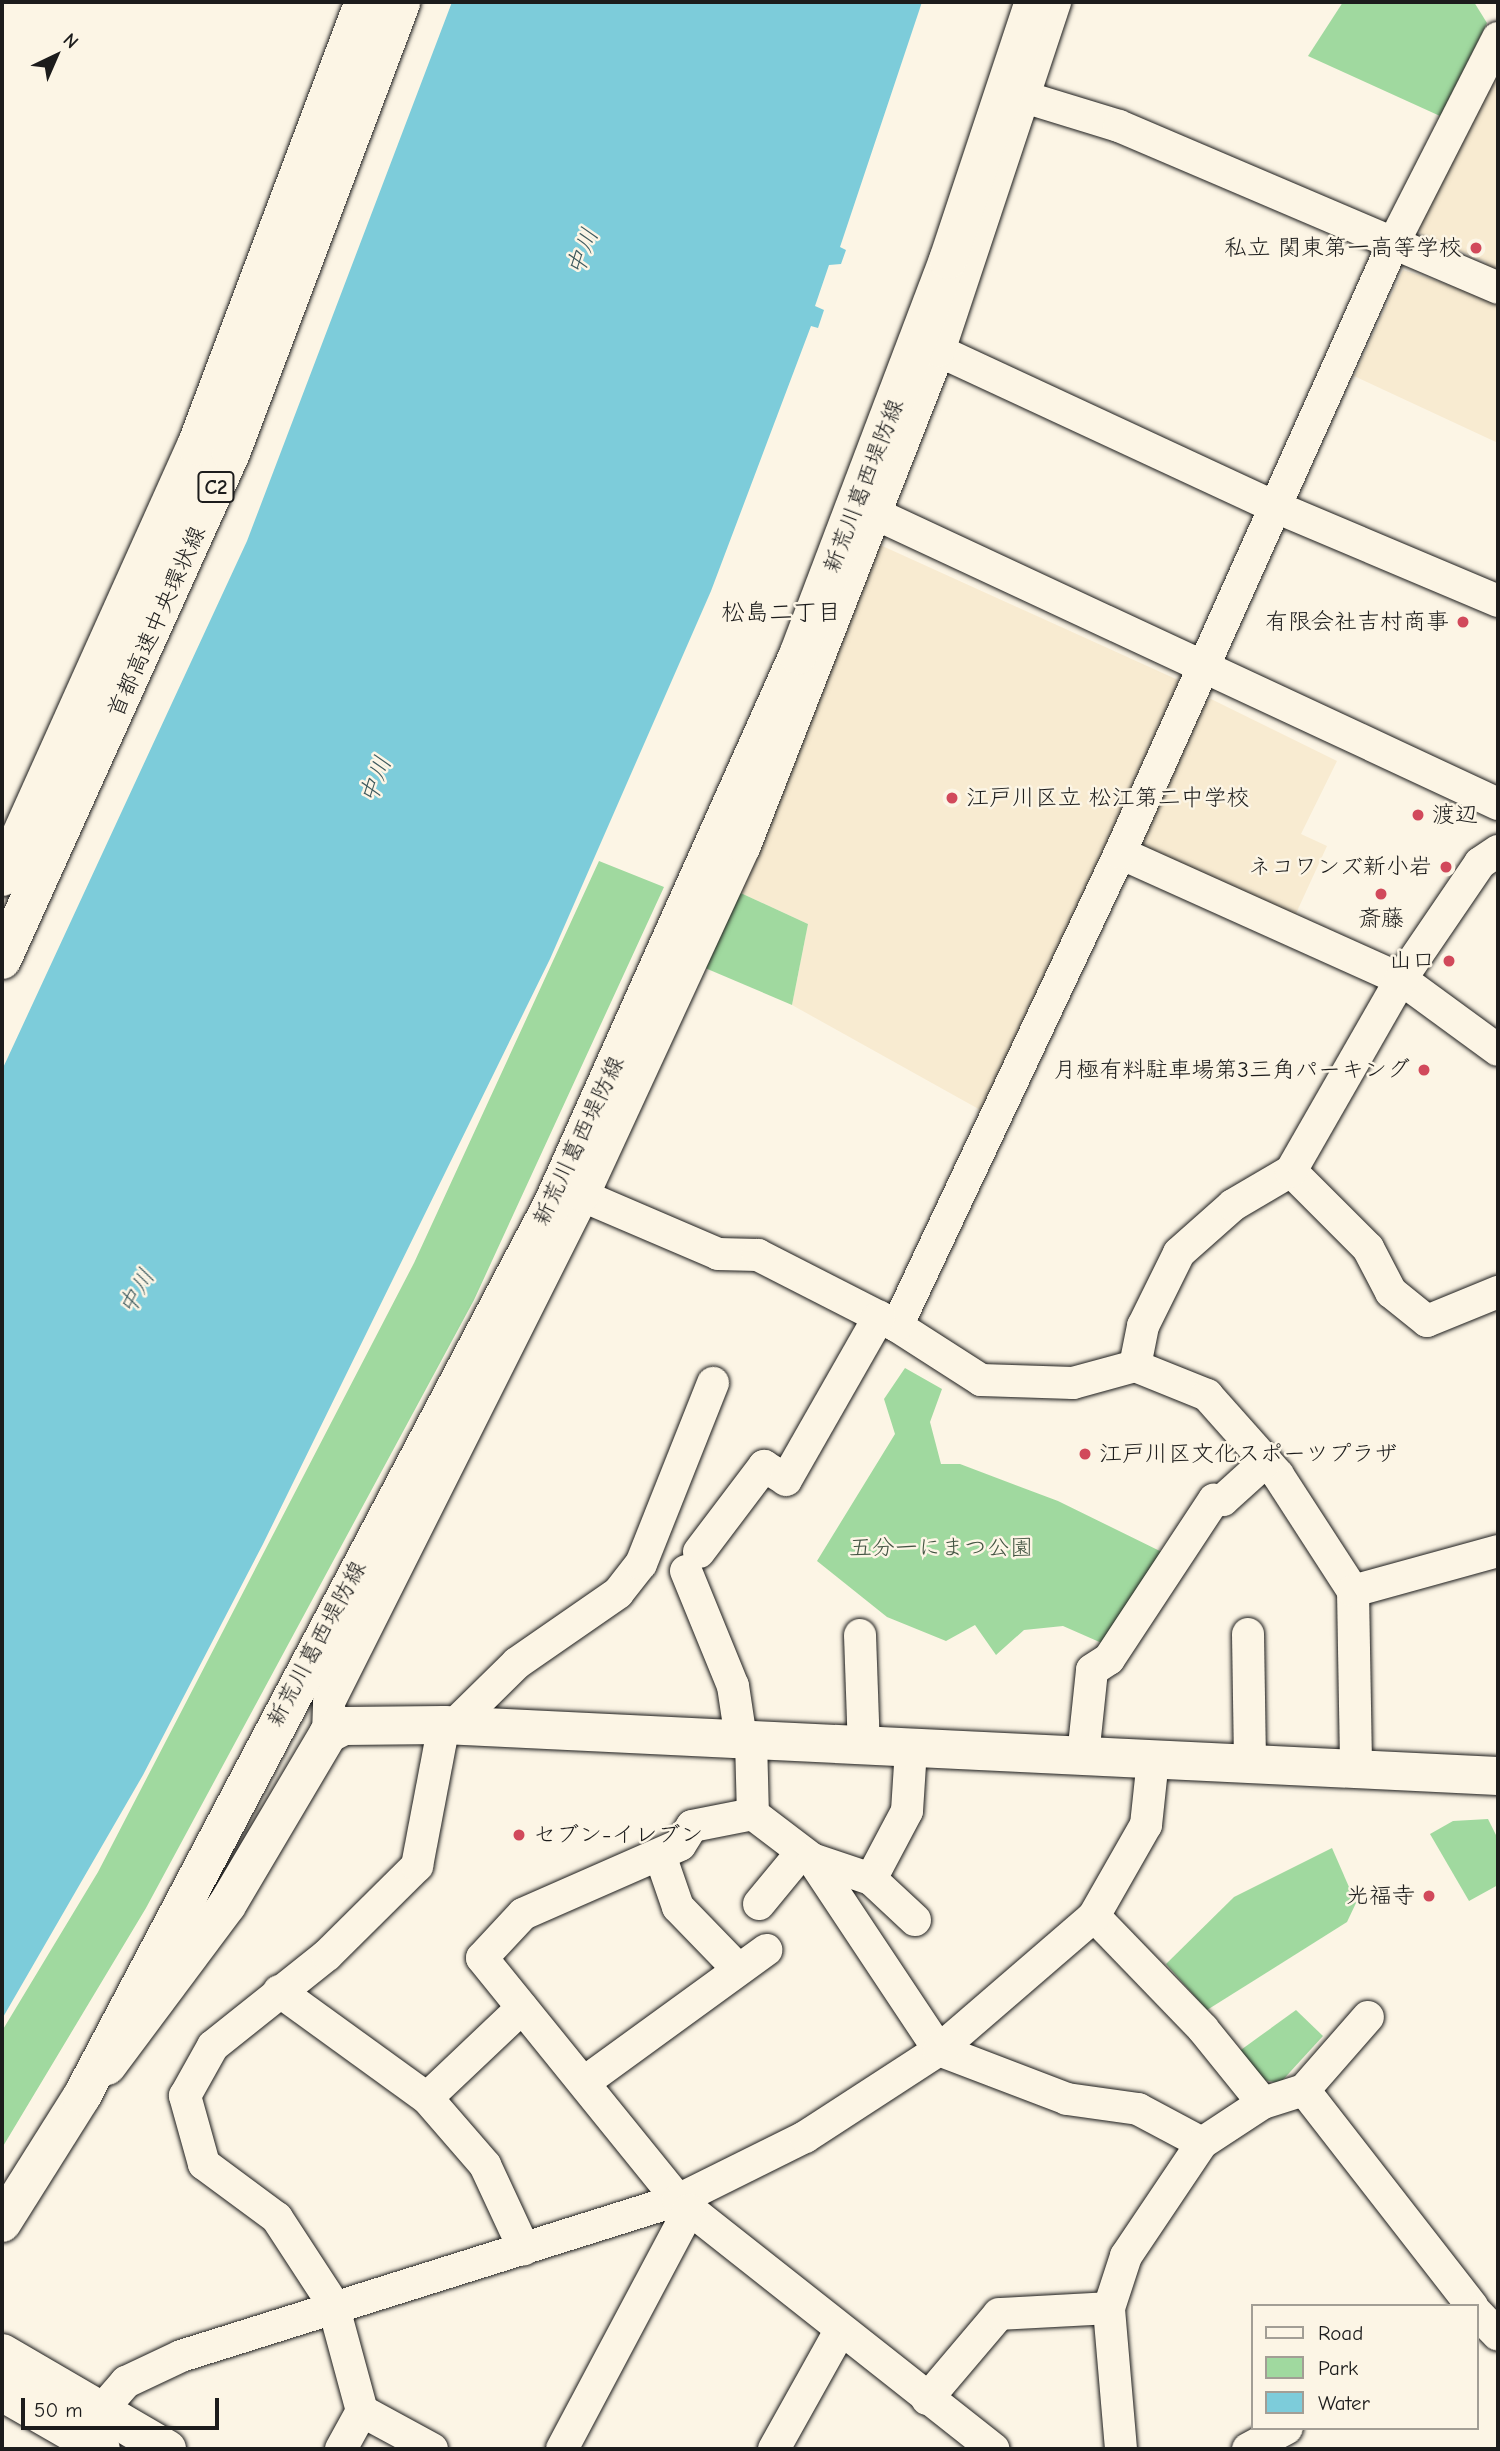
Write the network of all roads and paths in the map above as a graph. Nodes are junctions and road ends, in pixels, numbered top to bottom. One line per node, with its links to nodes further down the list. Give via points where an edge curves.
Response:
1 (364, 2): 18 (main road, 首都高速中央環状線 / C2, via 196,446)
2 (401, 2): 19 (main road, 首都高速中央環状線 / C2, via 231,453)
3 (1034, 2): 13 (main road, 新荒川葛西堤防線)
4 (1055, 2): 6 (street)
5 (1498, 37): 7 (street)
6 (1024, 97): 7 (street, via 1119,126); 9 (street)
7 (1394, 243): 8 (street); 10 (street)
8 (1498, 288)
9 (939, 351): 10 (street); 11 (street)
10 (1278, 508): 12 (street); 14 (street)
11 (878, 515): 13 (street); 14 (street)
12 (1498, 601)
13 (808, 659): 23 (street, via 744,848); 58 (main road, 新荒川葛西堤防線, via 552,1205)
14 (1205, 665): 15 (street); 17 (street)
15 (1498, 804)
16 (1498, 851): 20 (street, via 1480,863)
17 (1120, 853): 20 (street); 25 (street)
18 (2, 877)
19 (2, 960)
20 (1401, 979): 21 (street); 22 (street)
21 (1498, 1050)
22 (1291, 1171): 24 (street, via 1368,1248 1391,1292 1427,1321); 26 (street, via 1233,1205 1180,1253 1143,1325)
23 (583, 1196): 25 (street, via 718,1254 758,1255); 34 (street, via 329,1702)
24 (1498, 1292)
25 (888, 1322): 26 (street, via 981,1380 1073,1383); 35 (street, via 786,1480 764,1466 693,1562)
26 (1135, 1366): 28 (street, via 1207,1395)
27 (713, 1383): 33 (street, via 641,1564 618,1593 517,1663)
28 (1266, 1461): 30 (street); 38 (street, via 1223,1500 1214,1500 1109,1659 1092,1670)
29 (1498, 1551): 30 (street)
30 (1353, 1591): 41 (street)
31 (1248, 1634): 40 (street)
32 (860, 1635): 36 (street)
33 (449, 1725): 34 (main road, via 368,1723); 35 (main road); 52 (street, via 417,1866 327,1955)
34 (328, 1734): 58 (main road, via 197,1950)
35 (746, 1740): 36 (main road); 43 (street)
36 (864, 1747): 37 (main road)
37 (911, 1749): 38 (main road); 46 (street, via 907,1811)
38 (1083, 1756): 39 (main road)
39 (1153, 1759): 40 (main road); 48 (street, via 1146,1825)
40 (1250, 1764): 41 (main road)
41 (1356, 1770): 42 (main road)
42 (1498, 1776)
43 (753, 1814): 44 (street, via 692,1826 680,1845); 45 (street)
44 (660, 1855): 51 (street, via 678,1907); 53 (street, via 523,1914 482,1958)
45 (807, 1856): 46 (street); 47 (street); 55 (street)
46 (871, 1879): 49 (street)
47 (759, 1904)
48 (1094, 1916): 55 (street); 60 (street, via 1203,2029)
49 (915, 1920)
50 (766, 1950): 51 (street)
51 (738, 1969): 56 (street)
52 (279, 1991): 59 (street); 65 (street, via 213,2046 185,2096 204,2164 277,2218)
53 (522, 2008): 56 (street); 59 (street)
54 (1368, 2017): 57 (street)
55 (939, 2050): 61 (street, via 1067,2099 1139,2109); 62 (street, via 806,2137)
56 (586, 2081): 62 (street)
57 (1304, 2090): 60 (street); 66 (street)
58 (82, 2096): 63 (main road, 新荒川葛西堤防線)
59 (427, 2098): 64 (street, via 485,2165)
60 (1263, 2103): 61 (street)
61 (1202, 2143): 67 (street, via 1126,2256)
62 (684, 2205): 64 (street); 68 (street); 79 (street)
63 (2, 2224)
64 (524, 2249): 65 (street)
65 (333, 2304): 72 (street); 73 (street, via 170,2361 110,2393)
66 (1473, 2304)
67 (1109, 2308): 71 (street, via 999,2314); 82 (street)
68 (841, 2331): 71 (street); 80 (street)
69 (2, 2353): 73 (main road)
70 (2, 2392): 75 (main road)
71 (927, 2399): 81 (street)
72 (362, 2411): 77 (street); 78 (street)
73 (100, 2412): 76 (main road)
74 (1283, 2430): 83 (street)
75 (101, 2449)
76 (167, 2449)
77 (341, 2449)
78 (432, 2449)
79 (562, 2449)
80 (774, 2449)
81 (993, 2449)
82 (1121, 2449)
83 (1248, 2449)

